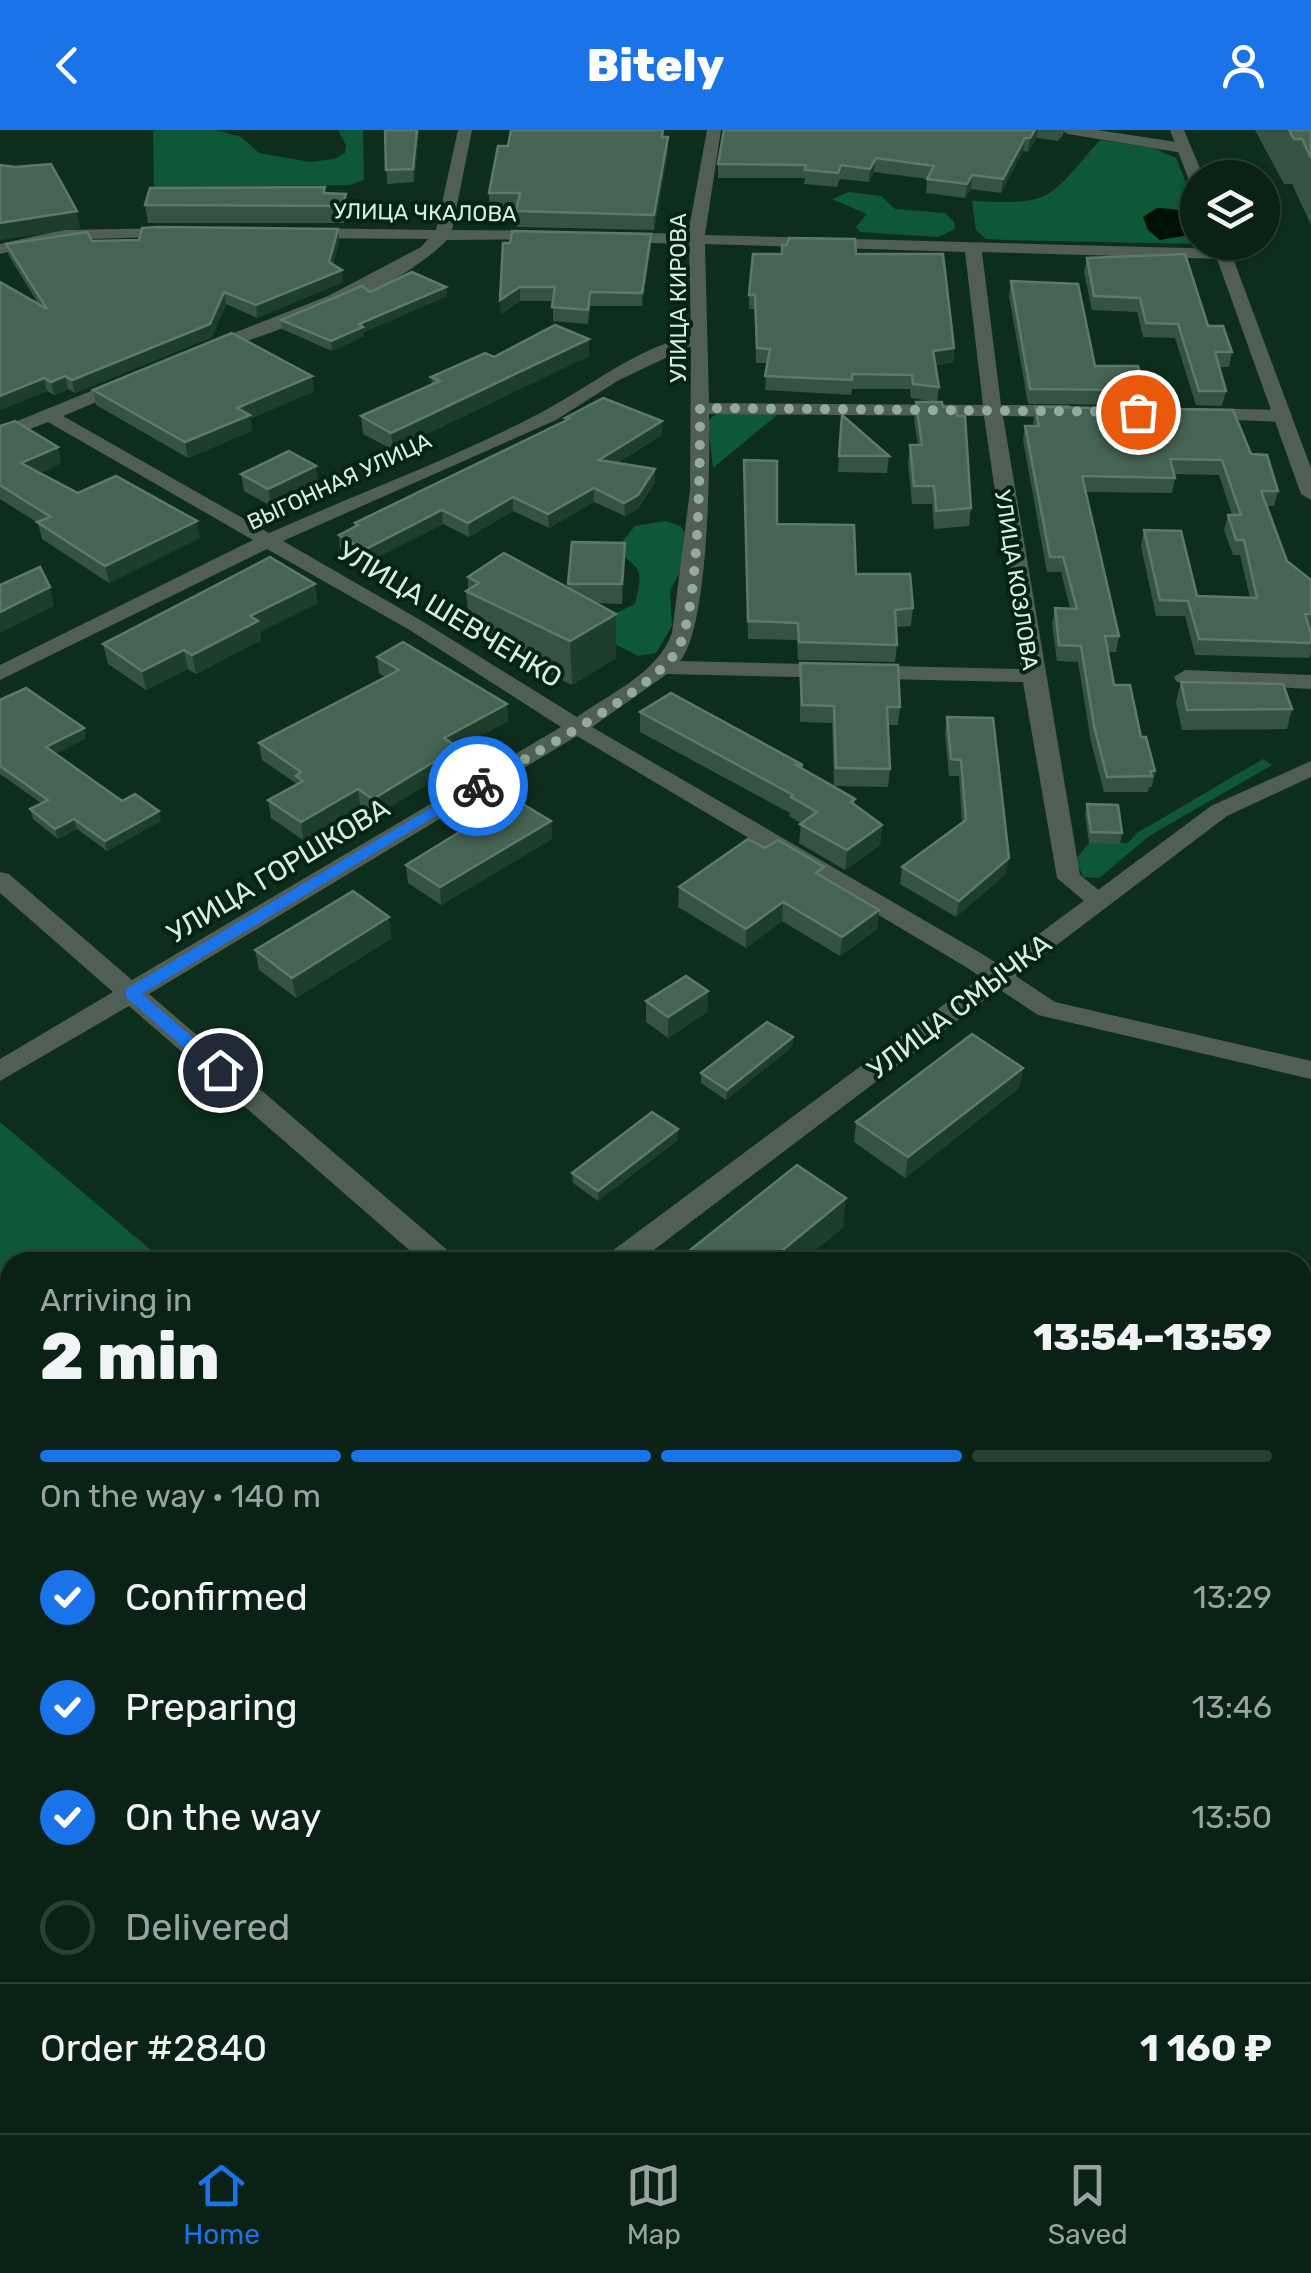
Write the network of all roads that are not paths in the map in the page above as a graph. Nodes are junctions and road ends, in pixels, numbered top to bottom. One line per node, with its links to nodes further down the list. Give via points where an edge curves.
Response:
1 (465, 130): 9 (street)
2 (714, 130): 12 (street, УЛИЦА КИРОВА)
3 (1068, 130): 5 (street)
4 (1177, 130): 5 (street)
5 (1183, 148): 6 (street)
6 (1188, 160)
7 (194, 233): 15 (street, via 106,232)
8 (290, 233): 9 (street, УЛИЦА ЧКАЛОВА)
9 (443, 234): 10 (street, УЛИЦА ЧКАЛОВА); 18 (street, via 399,270)
10 (560, 236)
11 (599, 237): 12 (street)
12 (696, 239): 13 (street); 17 (street, УЛИЦА КИРОВА)
13 (973, 246): 14 (street); 21 (street, УЛИЦА КОЗЛОВА)
14 (1180, 248)
15 (0, 249)
16 (1225, 260): 25 (street)
17 (700, 339): 20 (street, УЛИЦА КИРОВА); 28 (street, ВЫГОННАЯ УЛИЦА, via 613,376 549,416)
18 (196, 354)
19 (141, 377): 24 (street)
20 (700, 408): 21 (street); 29 (street, УЛИЦА ГОРШКОВА, via 688,608 677,651)
21 (990, 409): 22 (street); 31 (street, УЛИЦА КОЗЛОВА)
22 (1090, 412)
23 (1169, 413): 25 (street)
24 (49, 415): 26 (street); 28 (street, УЛИЦА ШЕВЧЕНКО)
25 (1282, 416): 27 (street)
26 (0, 436)
27 (1311, 494)
28 (269, 540): 30 (street, ВЫГОННАЯ УЛИЦА); 34 (street, УЛИЦА ШЕВЧЕНКО)
29 (662, 667): 31 (street); 34 (street, УЛИЦА ГОРШКОВА)
30 (0, 673)
31 (1032, 676): 37 (street, УЛИЦА КОЗЛОВА, via 1069,878)
32 (1185, 677): 33 (street)
33 (1311, 682)
34 (576, 727): 38 (street, УЛИЦА ШЕВЧЕНКО); 39 (street, УЛИЦА ГОРШКОВА)
35 (1311, 768): 37 (street, УЛИЦА СМЫЧКА, via 1220,811)
36 (0, 880): 39 (street)
37 (1098, 899): 38 (street, УЛИЦА СМЫЧКА)
38 (999, 977): 40 (street, УЛИЦА ШЕВЧЕНКО, via 1047,1009); 43 (street, УЛИЦА СМЫЧКА)
39 (131, 993): 41 (street, УЛИЦА ГОРШКОВА); 42 (street)
40 (1311, 1070)
41 (0, 1071)
42 (430, 1252)
43 (631, 1252)

